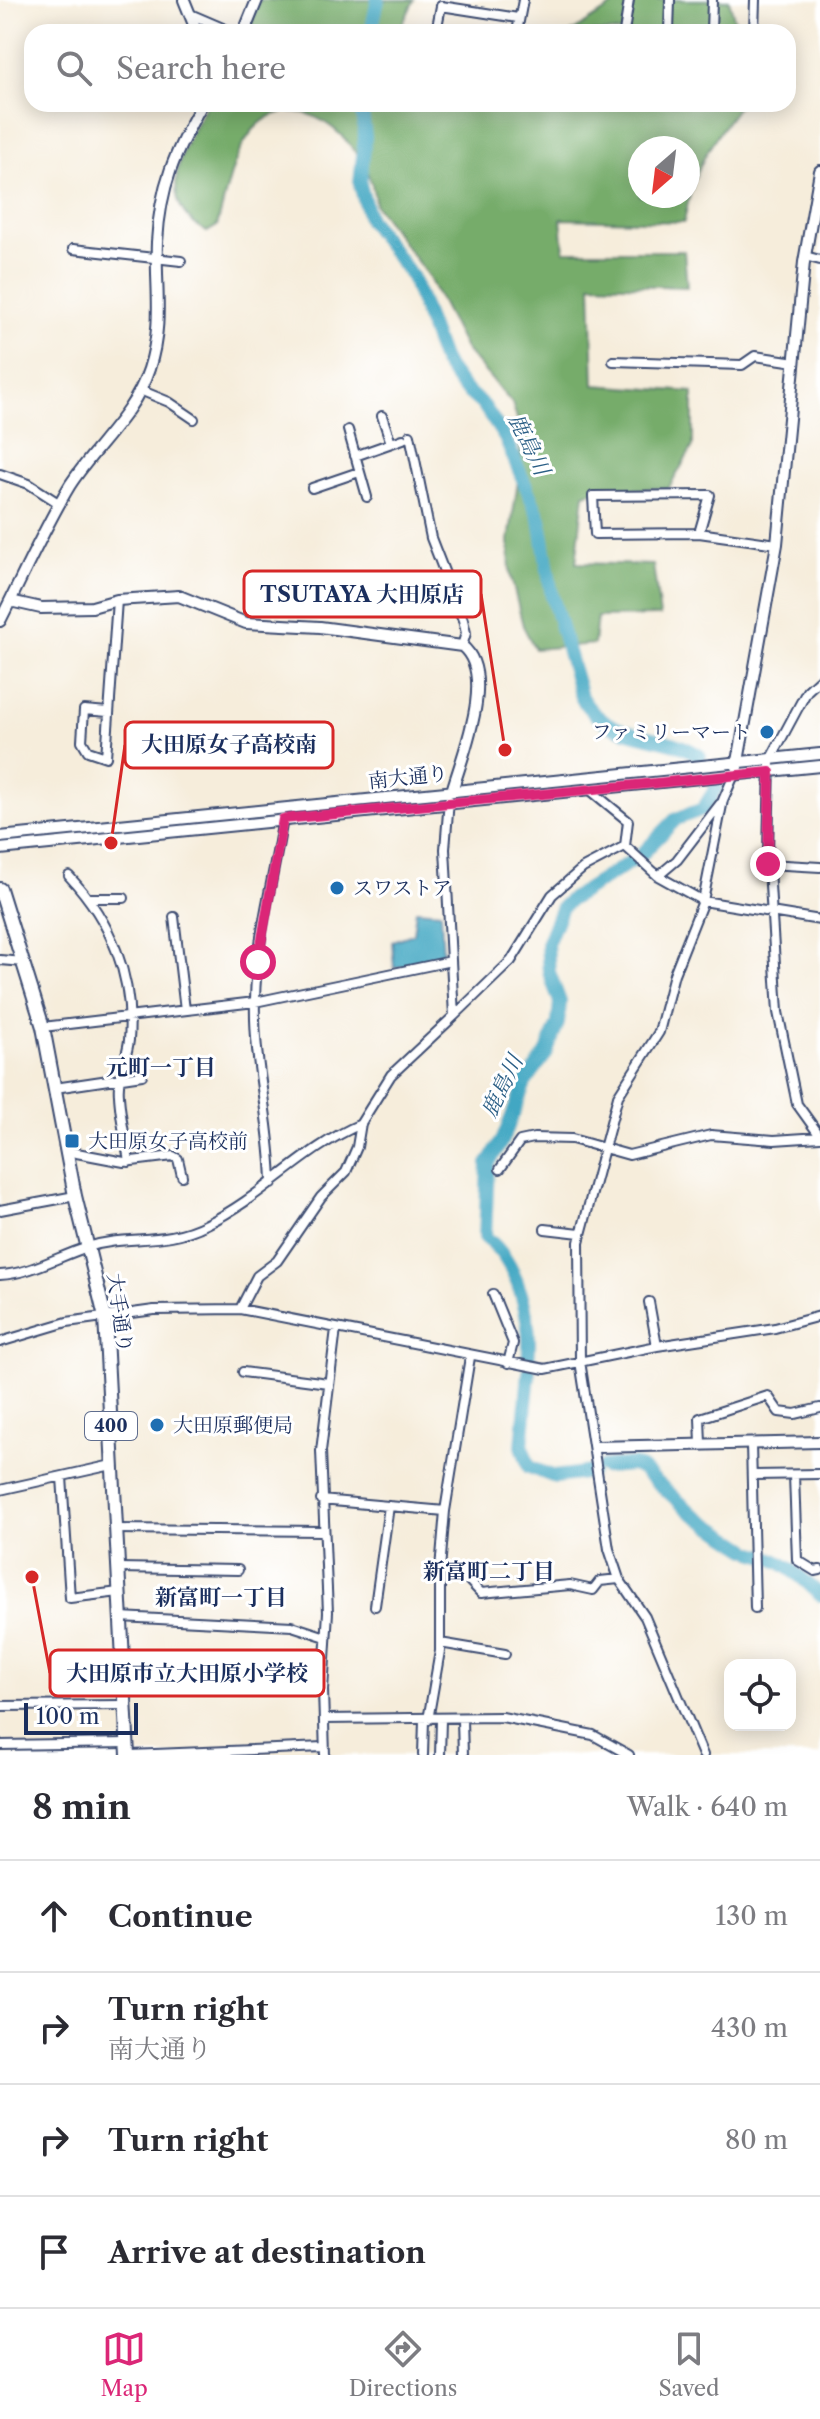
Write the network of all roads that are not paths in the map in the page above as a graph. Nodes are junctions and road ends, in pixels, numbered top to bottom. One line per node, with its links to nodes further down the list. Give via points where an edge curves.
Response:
1 (184, 0): 8 (street)
2 (257, 0): 12 (street)
3 (523, 0): 9 (street)
4 (629, 0): 15 (street)
5 (670, 0): 16 (street)
6 (712, 0): 17 (street)
7 (755, 0): 18 (street)
8 (190, 14): 10 (street); 11 (street)
9 (518, 18): 13 (street, via 441,6); 14 (street)
10 (194, 24)
11 (213, 24)
12 (247, 24)
13 (438, 24)
14 (518, 24)
15 (625, 24)
16 (669, 24)
17 (711, 24)
18 (754, 24)
19 (198, 112): 23 (street, via 167,173)
20 (820, 171): 22 (street)
21 (73, 249): 23 (street)
22 (805, 256): 24 (street); 27 (street)
23 (158, 260): 25 (street); 28 (street, via 159,333)
24 (820, 260)
25 (181, 261)
26 (613, 361): 27 (street, via 742,365 755,356)
27 (795, 362): 40 (street)
28 (140, 390): 30 (street); 38 (street)
29 (382, 416): 32 (street)
30 (194, 419)
31 (348, 430): 33 (street)
32 (391, 443): 33 (street); 44 (street, via 406,437 431,538 463,620)
33 (355, 456): 34 (street)
34 (359, 472): 36 (street); 37 (street)
35 (0, 474): 38 (street, via 29,484)
36 (312, 488)
37 (367, 497)
38 (60, 504): 42 (street)
39 (699, 533): 39 (street, via 710,495 593,496 595,534); 40 (street)
40 (777, 544): 49 (street)
41 (117, 600): 42 (street, via 92,607 41,608); 44 (street, via 179,596 246,623); 46 (street)
42 (10, 601): 43 (street)
43 (0, 621)
44 (462, 646): 54 (street, via 475,663 477,694)
45 (820, 679): 48 (street, via 807,691)
46 (108, 712): 46 (street, via 107,742 106,757 88,751 82,741 84,710)
47 (820, 754): 48 (street, 南大通り)
48 (770, 760): 49 (street, 南大通り); 51 (street)
49 (739, 762): 52 (street); 54 (street, 南大通り)
50 (820, 766): 51 (street, 南大通り)
51 (770, 772): 52 (street, 南大通り); 61 (street)
52 (734, 775): 53 (street, 南大通り); 55 (street)
53 (589, 789): 56 (street, 南大通り); 59 (street, via 628,821)
54 (452, 791): 56 (street); 57 (street, 南大通り)
55 (723, 800): 64 (street, via 677,860); 68 (street)
56 (448, 803): 57 (street, 南大通り); 73 (street)
57 (283, 814): 58 (street, 南大通り); 60 (street, 南大通り); 75 (street)
58 (0, 837)
59 (625, 846): 64 (street); 78 (street, via 583,868 552,895 511,961)
60 (0, 849)
61 (768, 864): 62 (street); 69 (street)
62 (820, 867)
63 (69, 876): 66 (street)
64 (658, 876): 68 (street)
65 (0, 889): 74 (highway, 大手通り / 400)
66 (90, 898): 67 (street); 77 (street, via 121,957)
67 (124, 898)
68 (703, 901): 69 (street); 85 (street, via 674,974 659,1032 618,1096)
69 (769, 912): 71 (street); 84 (street, via 791,1082 797,1104)
70 (174, 917): 76 (street)
71 (820, 920)
72 (0, 960): 74 (street)
73 (451, 961): 75 (street); 78 (street)
74 (24, 962): 79 (highway, 大手通り / 400)
75 (255, 1002): 76 (street); 90 (street)
76 (185, 1010): 77 (street)
77 (131, 1016): 79 (street); 81 (street)
78 (454, 1016): 83 (street, via 391,1075)
79 (43, 1027): 82 (highway, 大手通り / 400)
80 (142, 1075): 81 (street)
81 (119, 1079): 82 (street); 87 (street)
82 (55, 1088): 86 (highway, 大手通り / 400)
83 (361, 1124): 90 (street, via 329,1138); 99 (street, via 346,1172 321,1197 277,1261 257,1276)
84 (820, 1136): 85 (street, via 774,1140 711,1135 629,1155)
85 (602, 1146): 88 (street, via 572,1139 520,1141); 94 (street)
86 (66, 1151): 87 (street); 91 (highway, 大手通り / 400)
87 (129, 1162): 89 (street, via 173,1156)
88 (500, 1169)
89 (182, 1176)
90 (272, 1183): 95 (street, via 186,1234)
91 (75, 1196): 92 (street); 95 (highway, 大手通り / 400)
92 (0, 1210)
93 (545, 1229): 94 (street)
94 (580, 1233): 106 (street)
95 (89, 1247): 96 (street); 101 (highway, 大手通り / 400)
96 (0, 1275)
97 (493, 1294): 107 (street, via 513,1343)
98 (649, 1302): 104 (street)
99 (240, 1309): 101 (street, via 174,1308); 102 (street)
100 (820, 1316): 104 (street)
101 (105, 1317): 103 (street); 115 (highway, 大手通り / 400)
102 (336, 1329): 105 (street); 109 (street)
103 (0, 1342)
104 (657, 1346): 106 (street)
105 (470, 1357): 107 (street); 123 (street)
106 (580, 1361): 107 (street, via 545,1369); 114 (street)
107 (508, 1363)
108 (243, 1372): 109 (street)
109 (328, 1383): 121 (street)
110 (820, 1408): 112 (street, via 779,1412 768,1396 700,1418)
111 (820, 1442): 113 (street)
112 (701, 1444): 113 (street); 114 (street)
113 (751, 1444): 117 (street)
114 (595, 1447): 130 (street, via 609,1549)
115 (112, 1465): 119 (street); 124 (highway, 大手通り / 400)
116 (820, 1474): 118 (street)
117 (752, 1475): 118 (street); 133 (street)
118 (794, 1475): 129 (street, via 797,1560)
119 (62, 1477): 120 (street); 131 (street, via 70,1598)
120 (0, 1490)
121 (321, 1500): 122 (street); 125 (street)
122 (389, 1506): 123 (street); 132 (street)
123 (445, 1511): 127 (street)
124 (115, 1529): 125 (street); 126 (highway, 大手通り / 400)
125 (323, 1531): 135 (street)
126 (118, 1568): 128 (street); 131 (highway, 大手通り / 400)
127 (440, 1569): 130 (street, via 463,1574 481,1593 570,1585 593,1590 600,1581); 136 (street)
128 (238, 1570)
129 (820, 1570)
130 (619, 1579): 154 (street, via 645,1617)
131 (119, 1592): 134 (highway, 大手通り / 400)
132 (375, 1606)
133 (755, 1608)
134 (120, 1617): 135 (street, via 292,1626); 138 (highway, 大手通り / 400)
135 (326, 1637): 139 (street)
136 (440, 1643): 137 (street); 143 (street)
137 (505, 1654)
138 (123, 1669): 139 (street, via 197,1666); 140 (highway, 大手通り / 400)
139 (323, 1690): 142 (street)
140 (124, 1705): 141 (street); 147 (highway, 大手通り / 400)
141 (0, 1706)
142 (324, 1719): 143 (street); 148 (street)
143 (426, 1720): 144 (street); 150 (street)
144 (441, 1720): 145 (street); 151 (street)
145 (462, 1720): 152 (street); 153 (street, via 502,1717 553,1725 593,1735)
146 (0, 1745): 147 (street)
147 (128, 1751): 149 (street)
148 (325, 1751): 149 (street)
149 (238, 1752)
150 (423, 1755)
151 (440, 1755)
152 (463, 1755)
153 (629, 1755)
154 (703, 1755)

